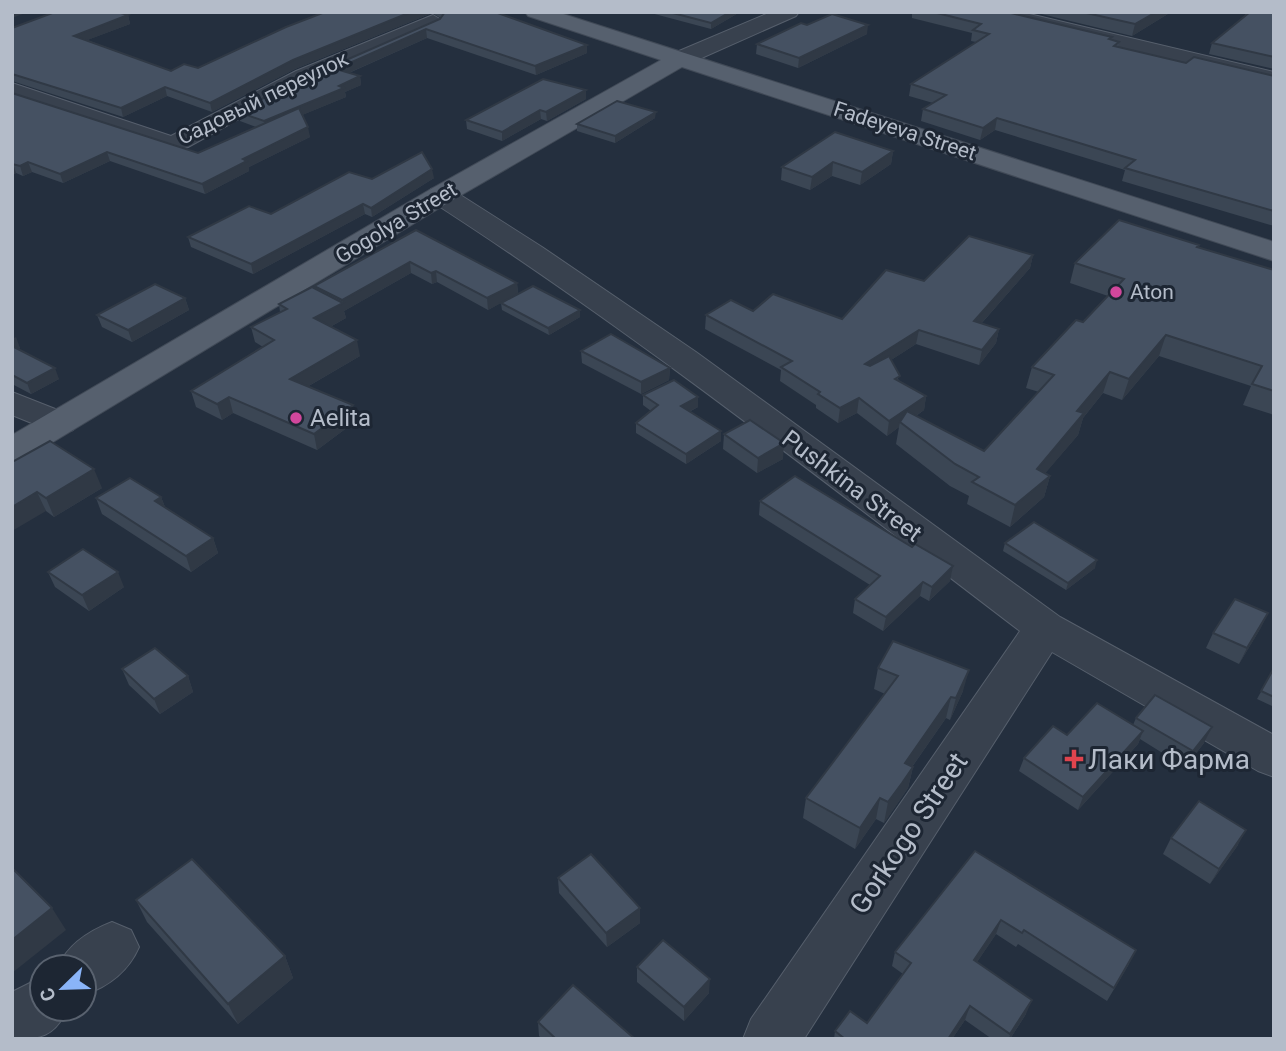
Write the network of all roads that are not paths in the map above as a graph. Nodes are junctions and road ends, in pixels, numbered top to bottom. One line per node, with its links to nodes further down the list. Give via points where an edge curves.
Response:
1 (535, 12): 5 (main road, Fadeyeva Street)
2 (789, 12): 5 (street, Gogolya Street)
3 (994, 12): 6 (street)
4 (433, 21): 7 (street, Садовый переулок, via 307,72 169,144)
5 (680, 60): 8 (main road, Gogolya Street); 9 (main road, Fadeyeva Street)
6 (1274, 79)
7 (12, 90)
8 (441, 195): 11 (main road, Gogolya Street); 13 (street, Pushkina Street, via 684,359)
9 (1274, 252)
10 (12, 402): 11 (street)
11 (61, 423): 12 (main road, Gogolya Street)
12 (12, 452)
13 (1045, 628): 14 (street, Pushkina Street); 17 (street, Gorkogo Street)
14 (1274, 758)
15 (28, 1014): 16 (street)
16 (12, 1027)
17 (771, 1039)

